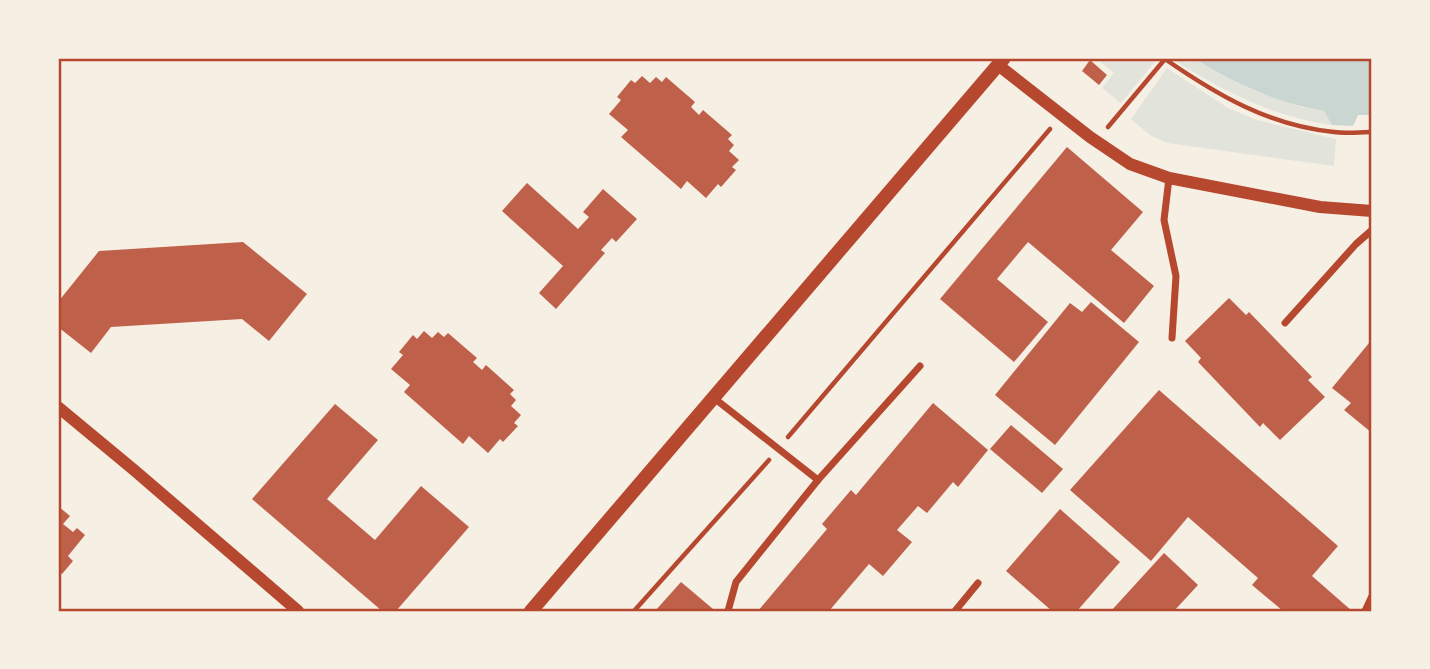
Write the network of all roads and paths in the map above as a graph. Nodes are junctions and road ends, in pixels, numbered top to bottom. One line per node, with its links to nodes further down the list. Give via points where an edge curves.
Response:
1 (997, 60): 2 (street); 11 (main road)
2 (1062, 115): 4 (street); 13 (path)
3 (1372, 132): 4 (path, via 1311,129 1256,113 1210,90 1165,59)
4 (1096, 141): 5 (street, via 1130,164)
5 (1168, 178): 6 (street, via 1320,207); 9 (street, via 1164,220 1177,275)
6 (1372, 211)
7 (1372, 230): 8 (street)
8 (1285, 323)
9 (1172, 338)
10 (920, 366): 14 (street)
11 (713, 397): 13 (street); 18 (main road)
12 (58, 407): 17 (street)
13 (778, 449): 14 (street); 19 (path)
14 (818, 480): 20 (street, via 736,582)
15 (978, 583): 21 (street)
16 (1372, 596): 22 (street)
17 (298, 611)
18 (531, 611)
19 (634, 611)
20 (728, 611)
21 (955, 611)
22 (1365, 611)

